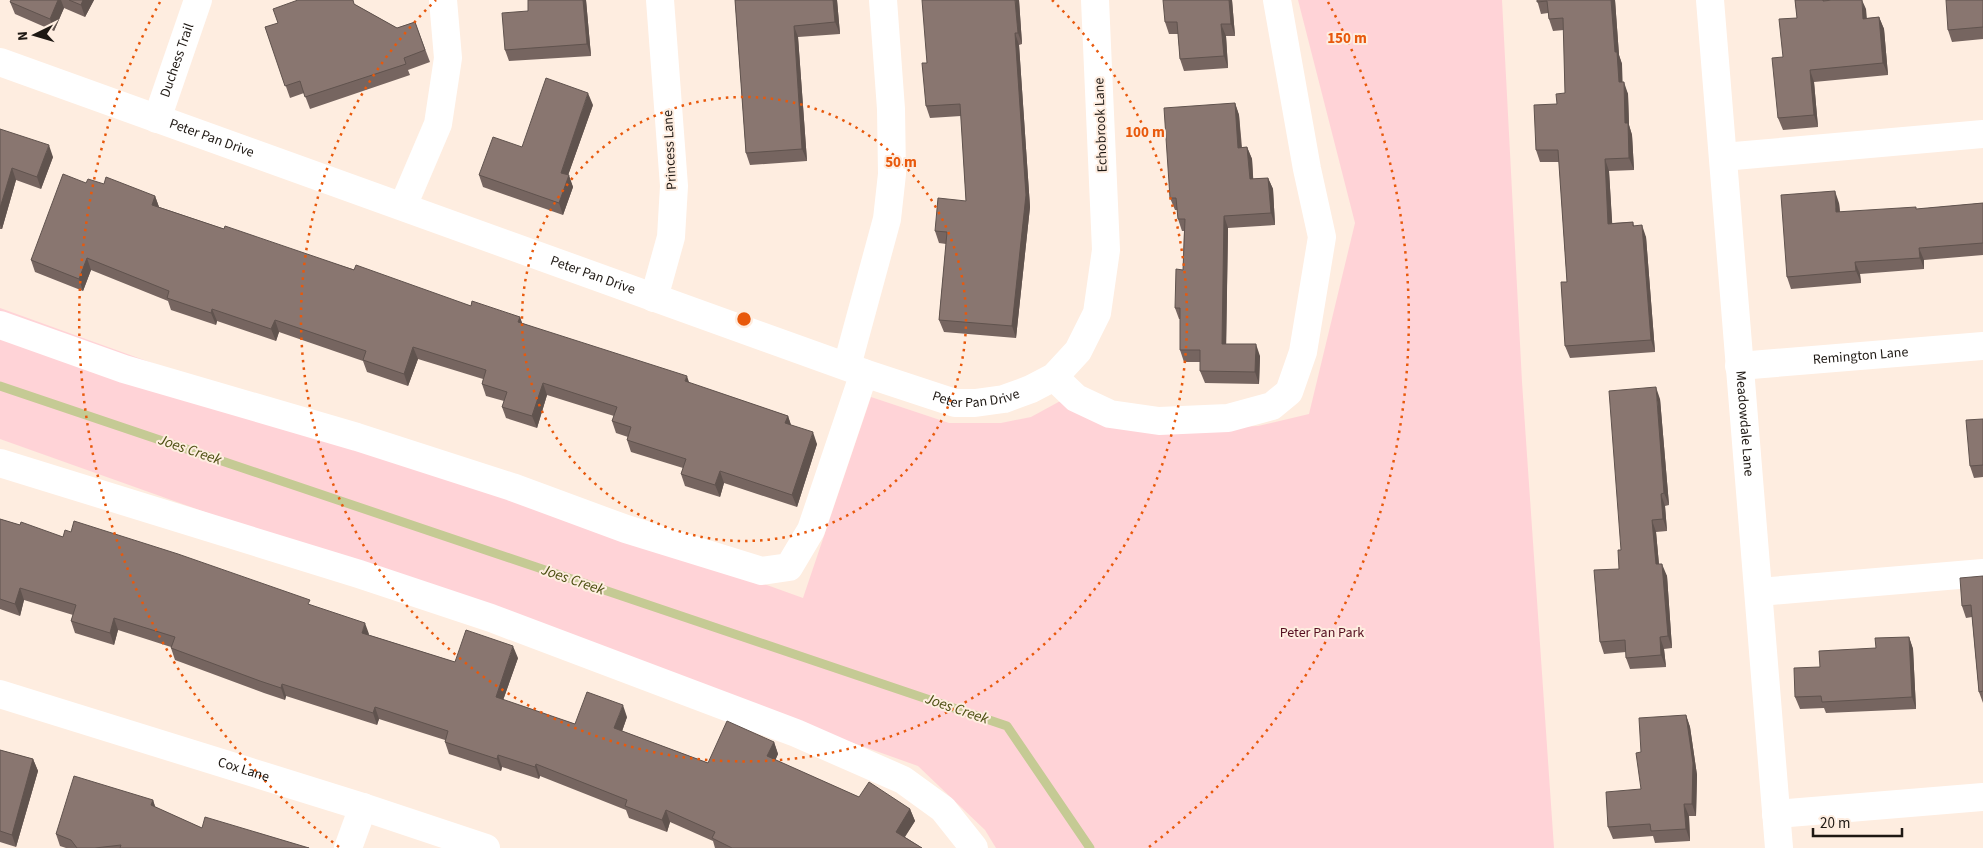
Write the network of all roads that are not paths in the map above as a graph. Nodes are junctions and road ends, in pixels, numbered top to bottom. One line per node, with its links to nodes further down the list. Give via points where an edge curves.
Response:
1 (198, 0): 9 (street, Duchess Trail)
2 (443, 0): 12 (street, via 448,58 438,124)
3 (660, 0): 14 (street, Princess Lane, via 674,186 671,237)
4 (883, 0): 18 (street, via 892,109 892,174 887,219)
5 (1095, 0): 13 (street, Echobrook Lane)
6 (1276, 0): 19 (street, via 1322,237 1303,352 1289,392 1272,406 1228,418 1159,421 1110,414 1076,398)
7 (1710, 0): 11 (street, Meadowdale Lane)
8 (0, 62): 9 (street, Peter Pan Drive)
9 (157, 119): 12 (street, Peter Pan Drive)
10 (1983, 134): 11 (street)
11 (1723, 157): 17 (street, Meadowdale Lane)
12 (403, 206): 14 (street, Peter Pan Drive)
13 (1106, 250): 19 (street, Peter Pan Drive, via 1097,313 1078,351)
14 (654, 298): 18 (street, Peter Pan Drive)
15 (0, 325): 18 (street, via 124,369 402,451 626,529 762,571 790,567 811,530)
16 (1983, 346): 17 (street, Remington Lane)
17 (1740, 366): 22 (street, Meadowdale Lane)
18 (856, 369): 19 (street, Peter Pan Drive, via 955,402 975,403 1004,399)
19 (1054, 377)
20 (0, 463): 29 (street, via 332,565 491,618 796,733 903,780 943,809)
21 (1983, 573): 22 (street)
22 (1759, 592): 26 (street, Meadowdale Lane)
23 (0, 694): 25 (street, Cox Lane)
24 (1983, 797): 26 (street)
25 (363, 807): 27 (street); 28 (street, Cox Lane)
26 (1776, 814): 30 (street, Meadowdale Lane)
27 (348, 848)
28 (486, 848)
29 (974, 848)
30 (1779, 848)

